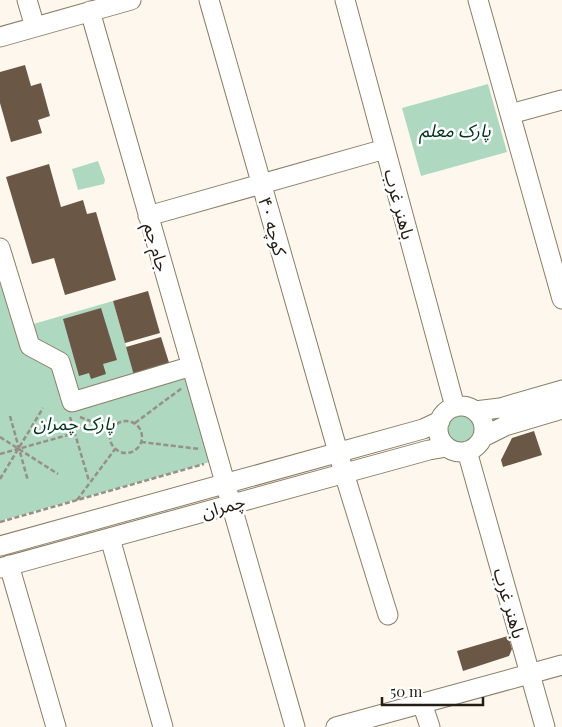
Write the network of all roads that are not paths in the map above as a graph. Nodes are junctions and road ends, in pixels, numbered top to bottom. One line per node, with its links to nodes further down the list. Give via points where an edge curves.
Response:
1 (27, 0): 7 (street)
2 (131, 0): 6 (street)
3 (209, 0): 12 (street, کوچه ۴۰)
4 (345, 0): 11 (street, باهنر غرب)
5 (478, 0): 10 (street)
6 (90, 12): 7 (street); 13 (street, جام جم)
7 (35, 27): 8 (street)
8 (0, 37)
9 (562, 100): 10 (street)
10 (510, 114): 15 (street)
11 (385, 149): 12 (street); 18 (street, باهنر غرب)
12 (260, 184): 13 (street); 25 (street, کوچه ۴۰)
13 (148, 216): 16 (street, جام جم)
14 (0, 248): 16 (street, via 30,346 60,362 72,402)
15 (562, 299)
16 (187, 368): 27 (street, جام جم)
17 (562, 390): 20 (street, via 500,408)
18 (455, 407): 20 (street); 21 (street)
19 (562, 409): 22 (street, via 505,426)
20 (475, 411): 22 (street, via 483,423)
21 (440, 421): 23 (street, via 439,435); 25 (street, چمران, via 423,429)
22 (482, 437): 24 (street)
23 (447, 447): 24 (street); 26 (street, چمران)
24 (468, 451): 34 (street, باهنر غرب)
25 (338, 452): 26 (street, کوچه ۴۰); 27 (street, چمران)
26 (344, 473): 28 (street, چمران); 32 (street, کوچه ۴۰)
27 (225, 484): 28 (street, جام جم); 30 (street, چمران)
28 (231, 504): 29 (street, چمران); 39 (street, جام جم)
29 (110, 538): 31 (street, چمران); 38 (street)
30 (0, 546)
31 (5, 567): 37 (street)
32 (388, 615)
33 (562, 665): 34 (street)
34 (530, 674): 35 (street); 42 (street, باهنر غرب)
35 (422, 703): 36 (street); 41 (street)
36 (357, 724): 40 (street)
37 (56, 727)
38 (163, 727)
39 (295, 727)
40 (336, 727)
41 (430, 727)
42 (546, 727)

